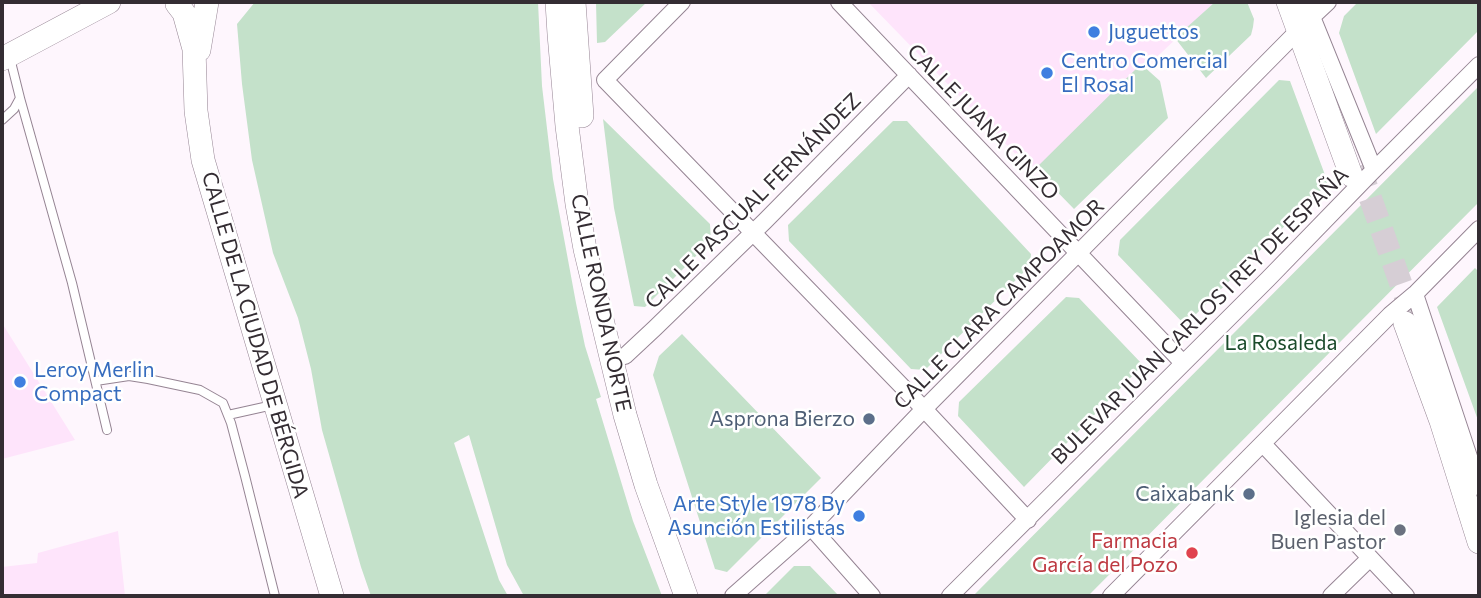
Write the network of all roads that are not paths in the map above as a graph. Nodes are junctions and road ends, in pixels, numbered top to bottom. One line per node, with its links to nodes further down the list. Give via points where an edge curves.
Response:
1 (84, 2): 13 (street)
2 (109, 2): 13 (street)
3 (205, 2): 10 (street); 15 (street, CALLE DE LA CIUDAD DE BÉRGIDA)
4 (557, 2): 43 (street, CALLE RONDA NORTE, via 567,126 585,249 625,415)
5 (575, 2): 16 (street, CALLE RONDA NORTE)
6 (682, 2): 18 (street)
7 (839, 2): 17 (street, CALLE JUANA GINZO)
8 (1286, 2): 12 (street); 21 (street)
9 (1328, 2): 11 (street)
10 (174, 3): 15 (street, CALLE DE LA CIUDAD DE BÉRGIDA, via 188,23)
11 (1306, 7): 21 (street)
12 (1292, 37): 21 (street); 24 (street, CALLE CLARA CAMPOAMOR)
13 (4, 53): 19 (lane)
14 (1479, 65): 21 (street, BULEVAR JUAN CARLOS I REY DE ESPAÑA)
15 (196, 71): 29 (street, CALLE DE LA CIUDAD DE BÉRGIDA, via 196,111 204,160)
16 (579, 73): 18 (street); 26 (street, CALLE RONDA NORTE, via 595,214)
17 (909, 75): 22 (street, CALLE PASCUAL FERNÁNDEZ); 24 (street, CALLE JUANA GINZO)
18 (605, 80): 22 (street)
19 (20, 98): 20 (lane); 28 (lane)
20 (2, 120)
21 (1358, 176): 27 (street, BULEVAR JUAN CARLOS I REY DE ESPAÑA, via 1268,279)
22 (753, 232): 26 (street, CALLE PASCUAL FERNÁNDEZ); 30 (street)
23 (1478, 232): 25 (street)
24 (1079, 252): 27 (street, CALLE JUANA GINZO); 30 (street, CALLE CLARA CAMPOAMOR)
25 (1406, 312): 33 (street); 34 (street); 36 (street); 39 (street)
26 (625, 356): 44 (street, CALLE RONDA NORTE, via 659,480)
27 (1183, 363): 37 (street, BULEVAR JUAN CARLOS I REY DE ESPAÑA)
28 (96, 380): 31 (lane, via 129,376 200,390 223,403); 32 (lane)
29 (275, 404): 31 (lane); 42 (street, CALLE DE LA CIUDAD DE BÉRGIDA)
30 (924, 410): 37 (street); 38 (street, CALLE CLARA CAMPOAMOR)
31 (228, 415): 41 (lane)
32 (107, 430)
33 (1263, 444): 40 (street); 48 (street)
34 (1474, 449): 35 (street)
35 (1479, 487)
36 (1479, 500)
37 (1028, 520): 47 (street, BULEVAR JUAN CARLOS I REY DE ESPAÑA)
38 (811, 527): 45 (street, CALLE CLARA CAMPOAMOR); 46 (street)
39 (1479, 544)
40 (1370, 558): 49 (street); 50 (street)
41 (275, 596)
42 (332, 596)
43 (686, 596)
44 (701, 596)
45 (733, 596)
46 (872, 596)
47 (950, 596)
48 (1111, 596)
49 (1331, 596)
50 (1406, 596)

